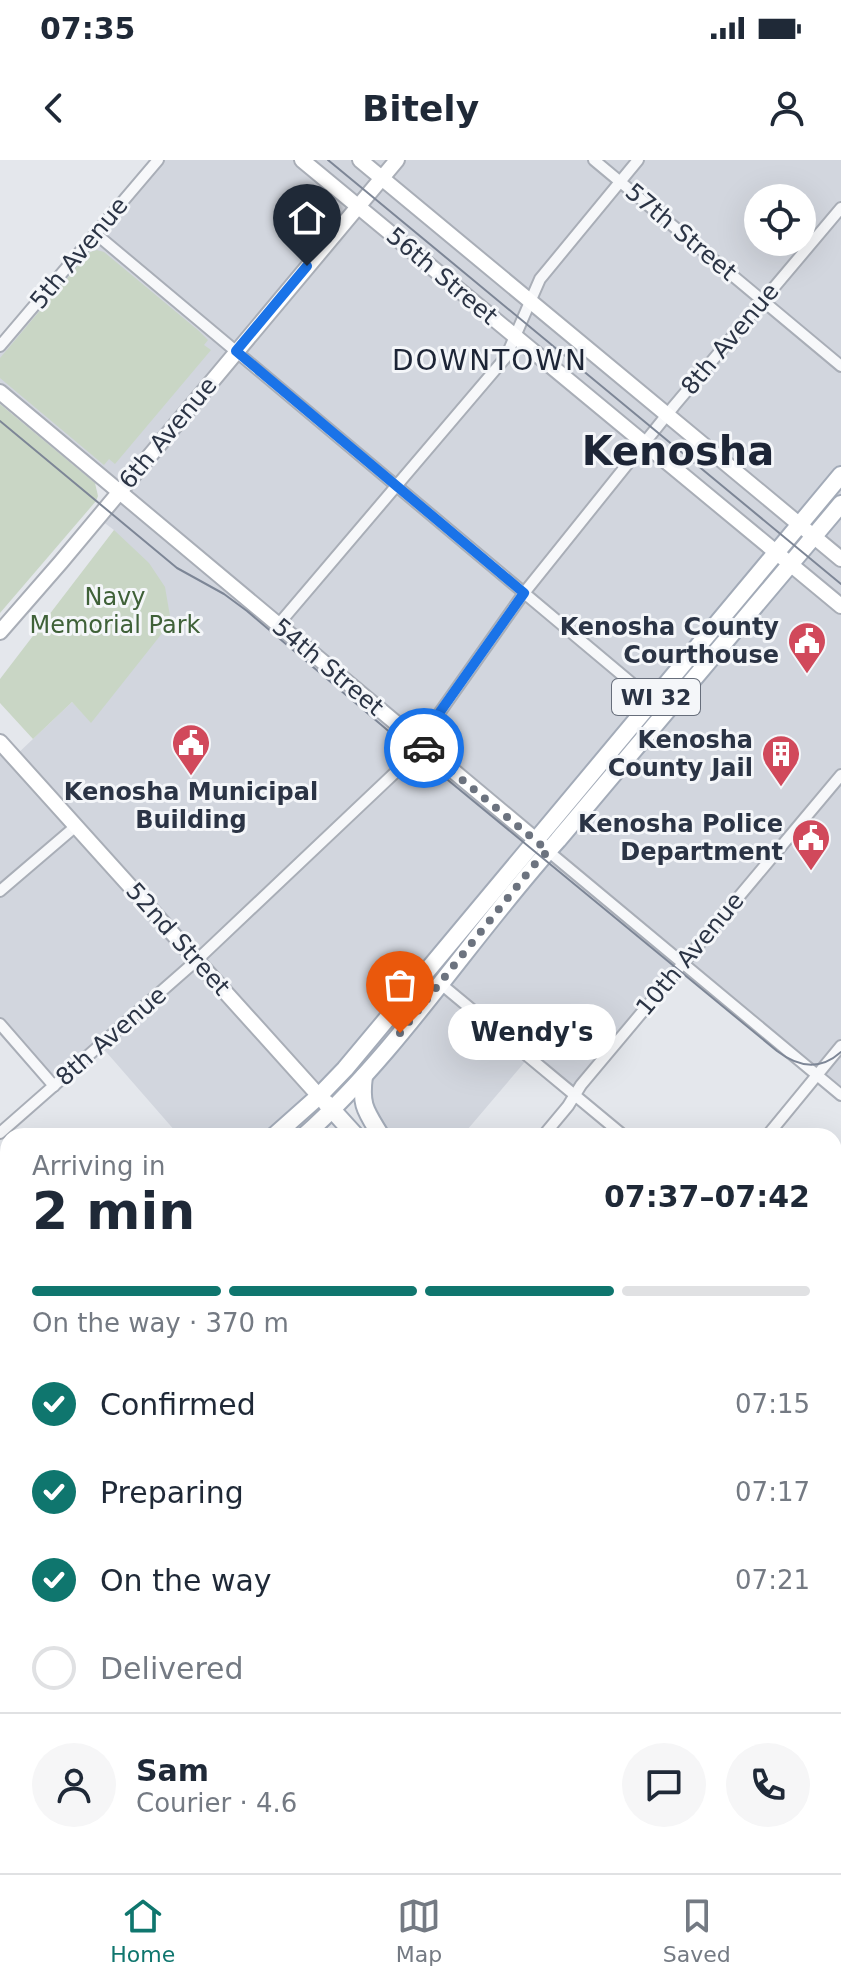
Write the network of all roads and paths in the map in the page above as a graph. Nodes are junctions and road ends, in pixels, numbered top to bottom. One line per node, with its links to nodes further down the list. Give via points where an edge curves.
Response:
1 (158, 160): 11 (street, 5th Avenue)
2 (302, 160): 9 (street, 56th Street)
3 (360, 160): 7 (street, 56th Street)
4 (397, 160): 7 (street, 6th Avenue)
5 (594, 160): 8 (street, 57th Street)
6 (638, 160): 8 (street)
7 (382, 178): 9 (street, 6th Avenue); 13 (street, 56th Street)
8 (620, 181): 12 (street, 57th Street); 13 (street, via 540,279)
9 (358, 206): 14 (street, 56th Street); 16 (street, 6th Avenue)
10 (841, 208): 12 (street, 8th Avenue)
11 (96, 234): 15 (street, 5th Avenue); 16 (street)
12 (762, 300): 17 (street, 57th Street); 19 (street, 8th Avenue)
13 (531, 301): 14 (street); 19 (street, 56th Street)
14 (515, 337): 20 (street, 56th Street); 22 (street, via 506,357)
15 (0, 346)
16 (236, 351): 22 (street); 23 (street, 6th Avenue)
17 (841, 366)
18 (0, 392): 23 (street, 54th Street)
19 (667, 415): 20 (street, 8th Avenue); 25 (street, 56th Street)
20 (643, 444): 27 (street, 56th Street); 30 (street, 8th Avenue)
21 (841, 475): 25 (main road, WI 32)
22 (396, 486): 30 (street); 32 (street)
23 (120, 491): 32 (street, 54th Street); 33 (street, 6th Avenue)
24 (841, 504): 26 (main road, WI 32)
25 (800, 525): 26 (street, 56th Street); 27 (main road, WI 32)
26 (814, 536): 28 (street, 56th Street); 29 (main road, WI 32)
27 (776, 553): 29 (street, 56th Street); 34 (main road, WI 32)
28 (841, 559)
29 (790, 564): 31 (street, 56th Street); 39 (main road, WI 32)
30 (524, 593): 34 (street); 36 (street, 8th Avenue)
31 (841, 606)
32 (278, 625): 36 (street, 54th Street)
33 (0, 632)
34 (653, 701): 39 (main road, WI 32)
35 (0, 742): 38 (street, 52nd Street)
36 (418, 743): 39 (street, 54th Street); 41 (street, 8th Avenue, via 402,766)
37 (841, 775): 42 (street, 10th Avenue)
38 (76, 826): 40 (street); 41 (street, 52nd Street)
39 (542, 846): 42 (street, 54th Street); 43 (main road, WI 32, via 526,875); 51 (main road, WI 32)
40 (0, 891)
41 (197, 960): 48 (street, 8th Avenue); 51 (street, 52nd Street)
42 (683, 963): 46 (street, 54th Street); 49 (street, 10th Avenue)
43 (441, 984): 47 (main road, WI 32); 49 (street)
44 (0, 1024): 48 (street)
45 (841, 1046): 46 (street)
46 (817, 1075): 50 (street, 54th Street); 60 (street)
47 (364, 1076): 52 (main road, WI 32); 57 (main road, via 361,1096)
48 (54, 1086): 53 (street, 8th Avenue)
49 (575, 1094): 58 (street, 10th Avenue); 59 (street)
50 (841, 1095)
51 (319, 1096): 52 (main road, 52nd Street); 54 (main road, WI 32)
52 (333, 1110): 55 (main road, WI 32); 56 (main road, 52nd Street)
53 (6, 1128)
54 (283, 1128)
55 (313, 1128)
56 (349, 1128)
57 (376, 1128)
58 (550, 1128)
59 (615, 1128)
60 (774, 1128)

